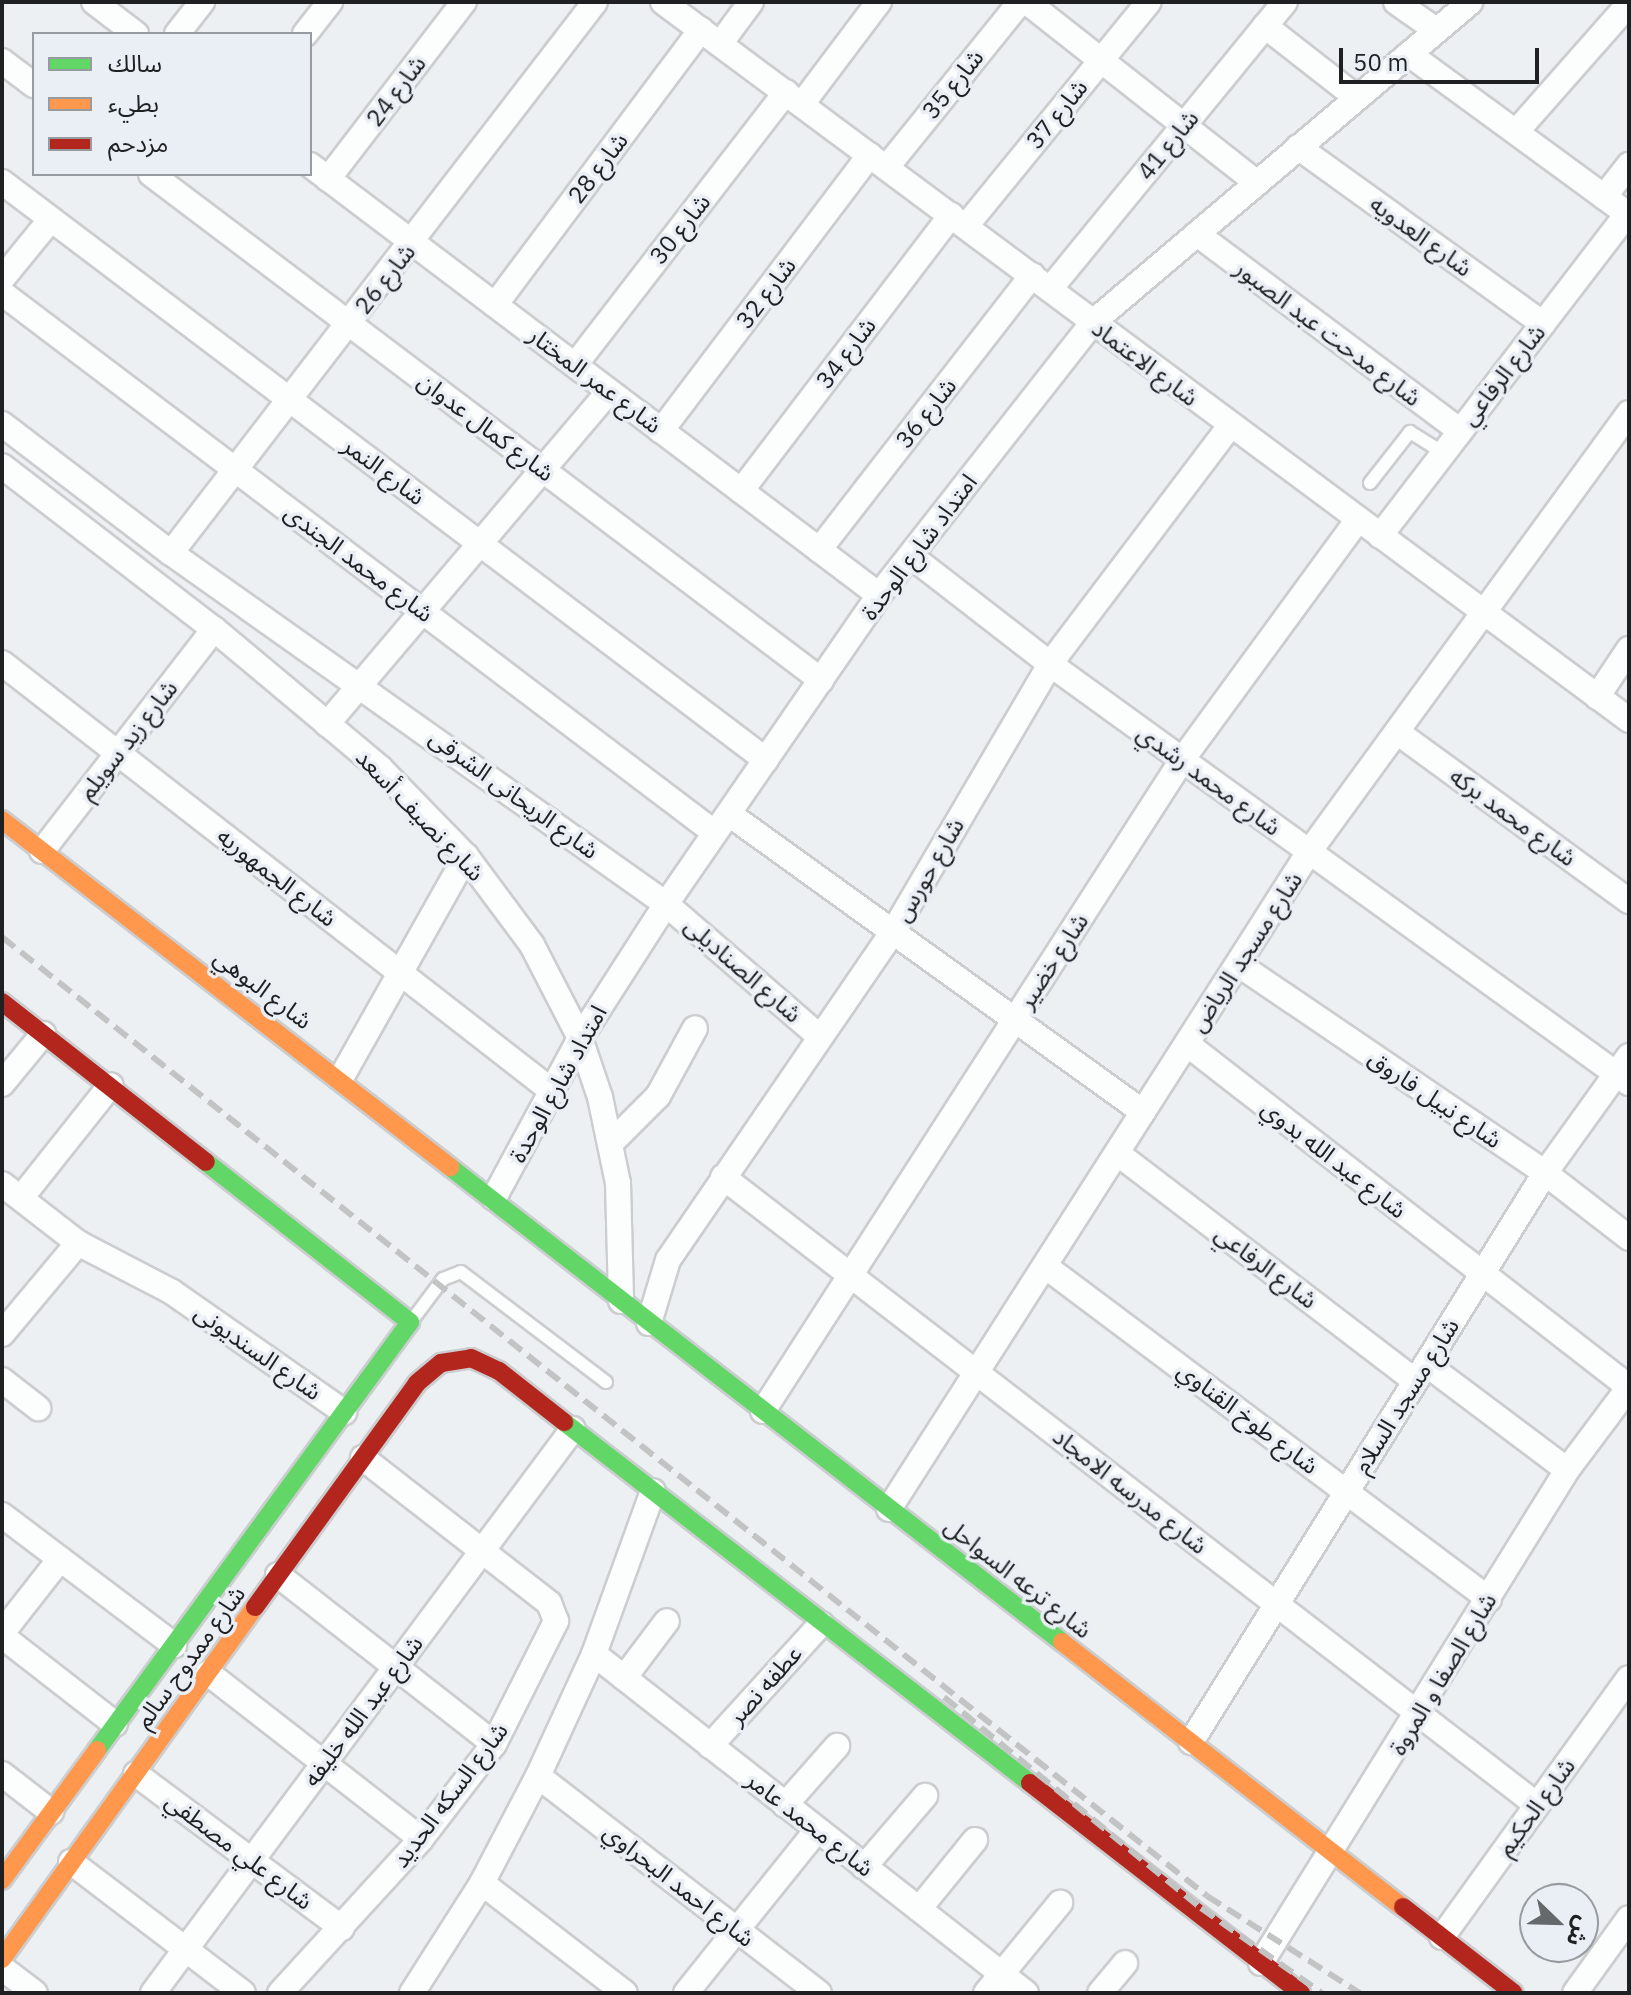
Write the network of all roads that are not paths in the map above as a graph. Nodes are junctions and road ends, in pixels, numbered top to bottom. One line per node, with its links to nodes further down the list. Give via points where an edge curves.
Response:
1 (94, 2): 18 (street)
2 (202, 2): 19 (street)
3 (330, 2): 20 (street)
4 (464, 2): 33 (street, شارع 24)
5 (595, 2): 42 (street, شارع 26)
6 (663, 2): 21 (street, شارع الاعتماد)
7 (751, 2): 21 (street, شارع 28)
8 (879, 2): 26 (street, شارع 30)
9 (1020, 2): 31 (street, شارع 35)
10 (1027, 2): 23 (street)
11 (1149, 2): 23 (street, شارع 37)
12 (1285, 2): 16 (street, شارع 41)
13 (1396, 2): 17 (street)
14 (1470, 2): 17 (street, امتداد شارع الوحدة)
15 (1629, 4): 29 (street)
16 (1265, 26): 27 (street); 28 (street, شارع 41)
17 (1436, 30): 22 (street, امتداد شارع الوحدة)
18 (133, 32)
19 (179, 32)
20 (307, 32)
21 (710, 37): 26 (street, شارع الاعتماد); 46 (street, شارع 28)
22 (1409, 54): 27 (street, امتداد شارع الوحدة); 29 (street)
23 (1101, 60): 28 (street); 40 (street, شارع 37)
24 (2, 61): 25 (street)
25 (32, 84)
26 (794, 98): 31 (street, شارع الاعتماد); 50 (street, شارع 30)
27 (1357, 98): 30 (street, امتداد شارع الوحدة)
28 (1184, 126): 36 (street); 44 (street, شارع 41)
29 (1516, 132): 37 (street)
30 (1298, 147): 36 (street, امتداد شارع الوحدة); 49 (street, شارع العدويه)
31 (878, 161): 40 (street, شارع الاعتماد); 56 (street, شارع 32)
32 (1629, 165): 37 (street)
33 (319, 172): 42 (street, شارع عمر المختار)
34 (154, 176): 48 (street, شارع كمال عدوان)
35 (2, 182): 39 (street, شارع النمر)
36 (1257, 183): 41 (street, امتداد شارع الوحدة)
37 (1604, 197): 38 (street)
38 (1628, 215): 49 (street, شارع الرفاعي)
39 (51, 219): 43 (street); 52 (street, شارع النمر)
40 (959, 220): 44 (street, شارع الاعتماد); 63 (street, شارع 34)
41 (1197, 234): 47 (street, امتداد شارع الوحدة); 57 (street, شارع مدحت عبد الصبور)
42 (412, 243): 46 (street, شارع عمر المختار); 48 (street, شارع 26)
43 (2, 279)
44 (1041, 282): 47 (street, شارع الاعتماد); 67 (street, شارع 36)
45 (2, 293): 61 (street, شارع محمد الجندى)
46 (495, 305): 50 (street, شارع عمر المختار)
47 (1092, 323): 55 (street, شارع الاعتماد); 69 (street, امتداد شارع الوحدة)
48 (350, 324): 52 (street, شارع 26); 60 (street, شارع كمال عدوان)
49 (1543, 324): 57 (street, شارع الرفاعي)
50 (575, 365): 51 (street, شارع عمر المختار)
51 (609, 391): 56 (street, شارع عمر المختار); 60 (street)
52 (290, 400): 61 (street, شارع 26); 66 (street, شارع النمر)
53 (1629, 413): 72 (street, شارع مسجد الرياض)
54 (2, 424): 68 (street)
55 (1229, 427): 64 (street, شارع الاعتماد); 76 (street, شارع حورس)
56 (661, 431): 63 (street, شارع عمر المختار)
57 (1460, 431): 58 (street, شارع الرفاعي)
58 (1443, 453): 62 (lane, via 1410,432); 65 (street, شارع الرفاعي)
59 (2, 466): 73 (street, شارع نصيف أسعد)
60 (542, 469): 66 (street); 77 (street, شارع كمال عدوان)
61 (236, 470): 68 (street, شارع 26); 71 (street, شارع محمد الجندى)
62 (1370, 483)
63 (741, 491): 67 (street, شارع عمر المختار)
64 (1357, 521): 65 (street, شارع الاعتماد); 85 (street, شارع خضير)
65 (1380, 536): 72 (street, شارع الاعتماد)
66 (480, 543): 71 (street); 84 (street, شارع النمر)
67 (819, 550): 70 (street, شارع عمر المختار)
68 (171, 553): 78 (street)
69 (911, 556): 70 (street, امتداد شارع الوحدة); 76 (street, شارع محمد رشدي)
70 (879, 595): 77 (street, امتداد شارع الوحدة)
71 (423, 611): 78 (street); 87 (street, شارع محمد الجندى)
72 (1483, 613): 79 (street, شارع الاعتماد); 82 (street, شارع مسجد الرياض)
73 (214, 629): 81 (street, شارع نصيف أسعد); 83 (street, شارع زيد سويلم)
74 (1629, 649): 79 (street)
75 (2, 663): 83 (street, شارع الجمهوريه)
76 (1050, 664): 85 (street, شارع محمد رشدي); 93 (street, شارع حورس)
77 (821, 680): 84 (street, امتداد شارع الوحدة)
78 (360, 685): 81 (street); 92 (street, شارع الريحانى الشرقى)
79 (1597, 697): 80 (street, شارع الاعتماد)
80 (1629, 720)
81 (327, 724): 90 (street, شارع نصيف أسعد, via 380,768)
82 (1397, 732): 89 (street, شارع مسجد الرياض); 91 (street, شارع محمد بركه)
83 (118, 754): 88 (street, شارع زيد سويلم); 95 (street, شارع الجمهوريه)
84 (766, 760): 87 (street, امتداد شارع الوحدة)
85 (1182, 760): 89 (street, شارع محمد رشدي); 97 (street, شارع خضير)
86 (2, 820): 88 (main road, شارع البوهي)
87 (722, 823): 92 (street, امتداد شارع الوحدة); 93 (street, شارع محمد الجندى)
88 (42, 851): 104 (main road, شارع البوهي)
89 (1309, 852): 94 (street, شارع مسجد الرياض); 103 (street, شارع محمد رشدي)
90 (466, 856): 95 (street); 101 (street, شارع نصيف أسعد, via 532,945)
91 (1629, 901)
92 (666, 904): 100 (street, شارع الصناديلى); 101 (street, امتداد شارع الوحدة)
93 (893, 932): 97 (street, شارع محمد الجندى); 100 (street, شارع حورس)
94 (1238, 964): 102 (street, شارع مسجد الرياض); 111 (street, شارع نبيل فاروق)
95 (399, 972): 104 (street); 107 (street, شارع الجمهوريه)
96 (2, 1002): 99 (main road)
97 (1015, 1020): 108 (street, شارع محمد الجندى); 119 (street, شارع خضير)
98 (695, 1028): 109 (street, via 658,1096)
99 (43, 1034): 105 (street); 106 (main road)
100 (820, 1037): 112 (street, شارع حورس)
101 (580, 1038): 107 (street, امتداد شارع الوحدة); 109 (street, شارع نصيف أسعد)
102 (1187, 1044): 108 (street, شارع مسجد الرياض); 118 (street, شارع عبد الله بدوي)
103 (1625, 1071): 111 (street, شارع مسجد السلام)
104 (341, 1078): 114 (main road, شارع البوهي)
105 (2, 1084)
106 (111, 1085): 113 (street); 121 (main road)
107 (552, 1091): 114 (street, امتداد شارع الوحدة)
108 (1143, 1112): 110 (street, شارع مسجد الرياض)
109 (612, 1142): 120 (street, شارع نصيف أسعد, via 622,1231)
110 (1117, 1153): 117 (street, شارع مسجد الرياض); 124 (street, شارع الرفاعي)
111 (1545, 1173): 115 (street, شارع نبيل فاروق); 118 (street, شارع مسجد السلام)
112 (723, 1177): 119 (street, شارع مدرسه الامجاد); 122 (street, شارع حورس, via 668,1260)
113 (12, 1191): 116 (street, شارع السنديونى)
114 (494, 1198): 120 (main road, شارع ترعه السواحل)
115 (1629, 1238)
116 (78, 1243): 123 (street); 131 (street, شارع السنديونى, via 172,1292)
117 (1045, 1266): 125 (street, شارع مسجد الرياض); 136 (street, شارع طوخ القناوي)
118 (1481, 1275): 124 (street, شارع مسجد السلام); 128 (street, شارع عبد الله بدوي)
119 (850, 1276): 125 (street, شارع مدرسه الامجاد); 130 (street, شارع خضير)
120 (621, 1301): 122 (main road, شارع ترعه السواحل)
121 (410, 1322): 127 (lane, via 443,1279 461,1272); 131 (main road, شارع ممدوح سالم)
122 (649, 1323): 130 (main road, شارع ترعه السواحل)
123 (2, 1334)
124 (1421, 1372): 134 (street, شارع الرفاعي); 136 (street, شارع مسجد السلام)
125 (977, 1373): 137 (street, شارع مسجد الرياض); 143 (street, شارع مدرسه الامجاد)
126 (2, 1380): 129 (street)
127 (606, 1382)
128 (1629, 1387): 134 (street, شارع الصفا و المروة)
129 (38, 1408)
130 (763, 1411): 137 (main road, شارع ترعه السواحل)
131 (344, 1412): 147 (main road, شارع ممدوح سالم)
132 (573, 1429): 133 (main road, شارع ممدوح سالم, via 499,1371 471,1358 441,1363 417,1383); 135 (main road); 139 (street, شارع عبد الله خليفه)
133 (363, 1458): 139 (street); 141 (main road, شارع ممدوح سالم)
134 (1567, 1470): 142 (street, شارع الصفا و المروة)
135 (653, 1491): 145 (main road); 148 (street)
136 (1346, 1492): 142 (street, شارع طوخ القناوي); 143 (street, شارع مسجد السلام)
137 (889, 1509): 155 (main road, شارع ترعه السواحل)
138 (2, 1515): 140 (street)
139 (481, 1552): 149 (street, شارع عبد الله خليفه); 156 (street, شارع السكه الحديد, via 549,1603 556,1614 528,1685)
140 (60, 1559): 146 (street); 147 (street)
141 (278, 1575): 149 (street); 150 (main road, شارع ممدوح سالم)
142 (1489, 1599): 153 (street, شارع الصفا و المروة)
143 (1277, 1604): 153 (street, شارع مدرسه الامجاد); 155 (street, شارع مسجد السلام)
144 (667, 1621): 151 (street)
145 (821, 1624): 157 (street, عطفه نصر); 185 (main road)
146 (2, 1635): 154 (street)
147 (174, 1645): 154 (main road, شارع ممدوح سالم)
148 (594, 1654): 151 (street, شارع محمد عامر); 162 (street)
149 (395, 1667): 156 (street); 159 (street, شارع عبد الله خليفه)
150 (208, 1673): 159 (street); 161 (main road, شارع ممدوح سالم)
151 (624, 1678): 157 (street, شارع محمد عامر)
152 (1629, 1678): 165 (street, شارع الحكيم)
153 (1419, 1714): 165 (street, شارع مدرسه الامجاد); 170 (street, شارع الصفا و المروة)
154 (115, 1724): 166 (main road, شارع ممدوح سالم)
155 (1191, 1742): 170 (main road, شارع ترعه السواحل)
156 (494, 1744): 168 (street, شارع السكه الحديد)
157 (710, 1746): 164 (street, شارع محمد عامر)
158 (837, 1746): 164 (street)
159 (325, 1761): 168 (street); 171 (street, شارع عبد الله خليفه)
160 (2, 1774): 166 (street)
161 (136, 1774): 171 (street, شارع علي مصطفي); 172 (main road, شارع ممدوح سالم)
162 (538, 1776): 175 (street); 180 (street, شارع احمد البحراوي)
163 (925, 1796): 173 (street)
164 (785, 1805): 167 (street, شارع محمد عامر)
165 (1537, 1805): 181 (street, شارع الحكيم)
166 (51, 1812): 174 (main road, شارع ممدوح سالم)
167 (817, 1830): 173 (street, شارع محمد عامر); 180 (street)
168 (421, 1839): 179 (street, شارع السكه الحديد)
169 (975, 1840): 177 (street)
170 (1333, 1852): 181 (main road, شارع ترعه السواحل); 185 (street, شارع الصفا و المروة)
171 (251, 1860): 179 (street, شارع علي مصطفي); 182 (street, شارع عبد الله خليفه)
172 (71, 1862): 182 (street); 183 (main road, شارع ممدوح سالم)
173 (864, 1867): 177 (street, شارع محمد عامر)
174 (2, 1880)
175 (482, 1883): 188 (street); 193 (street)
176 (1060, 1903): 187 (street)
177 (919, 1909): 187 (street, شارع محمد عامر)
178 (1629, 1918): 200 (street)
179 (342, 1928): 192 (street, شارع السكه الحديد)
180 (737, 1930): 194 (street); 195 (street, شارع احمد البحراوي)
181 (1442, 1937): 199 (main road, شارع ترعه السواحل)
182 (185, 1949): 190 (street, شارع عبد الله خليفه); 191 (street)
183 (2, 1959)
184 (1125, 1963): 197 (street)
185 (1261, 1963): 198 (main road)
186 (2, 1968): 189 (street)
187 (994, 1984): 196 (street, شارع محمد عامر)
188 (418, 1991)
189 (35, 1993)
190 (153, 1993)
191 (243, 1993)
192 (280, 1993)
193 (625, 1993)
194 (686, 1993)
195 (819, 1993)
196 (1026, 1993)
197 (1100, 1993)
198 (1301, 1993)
199 (1514, 1993)
200 (1575, 1993)

